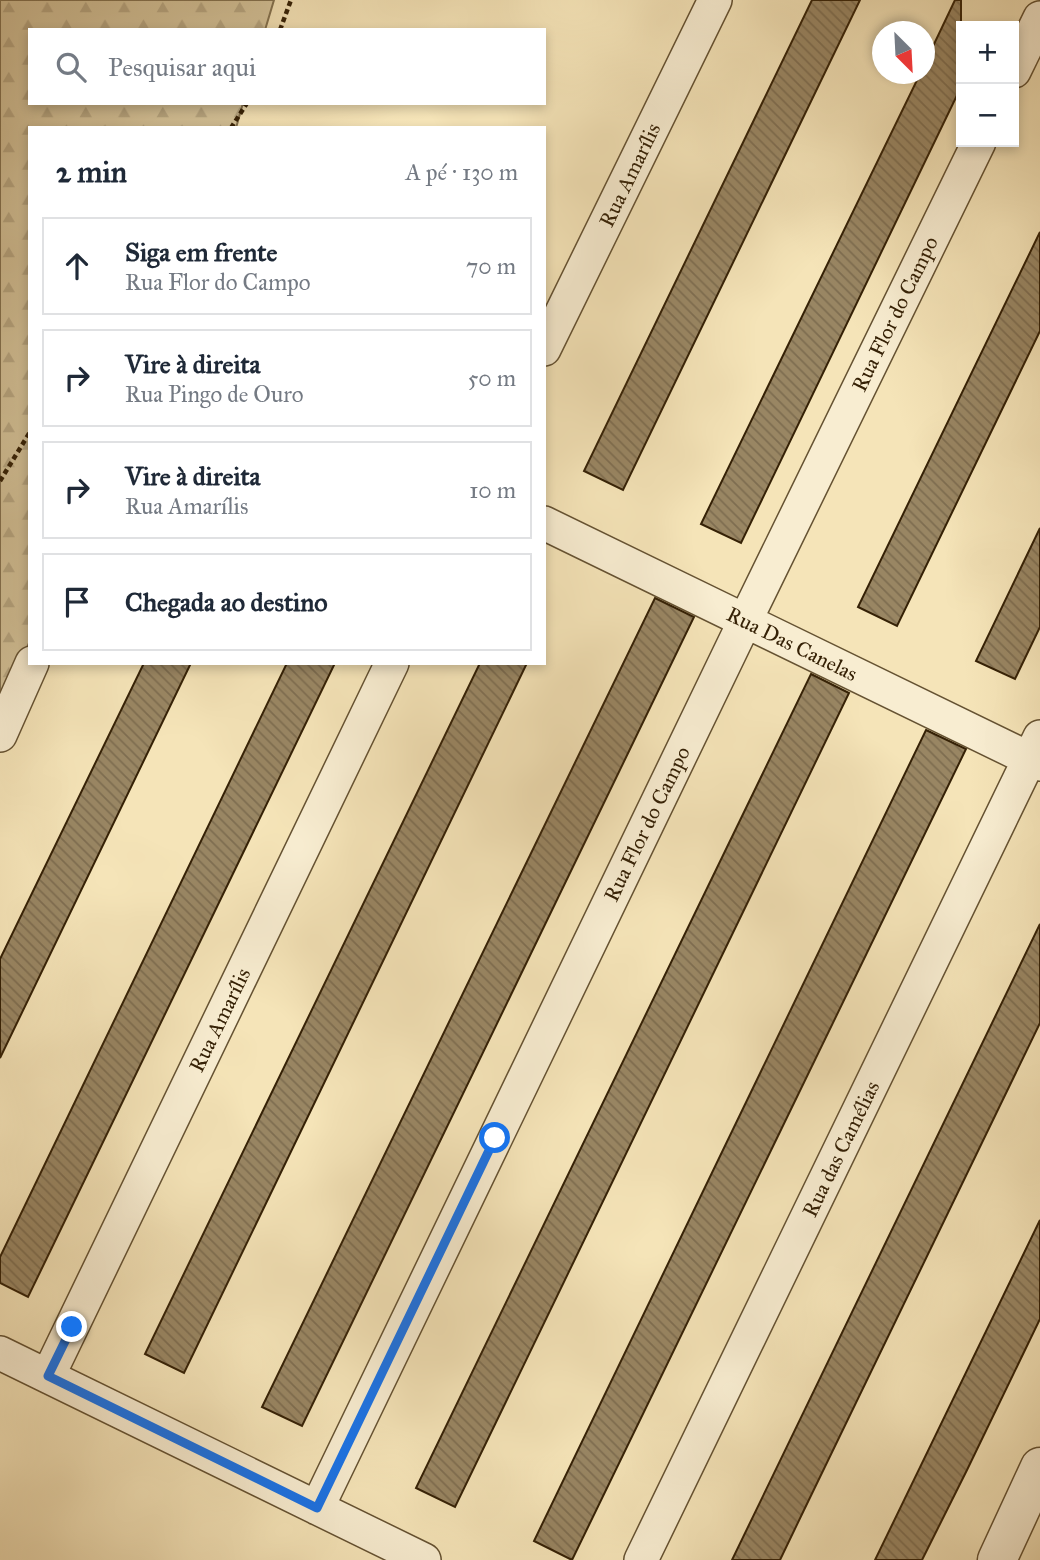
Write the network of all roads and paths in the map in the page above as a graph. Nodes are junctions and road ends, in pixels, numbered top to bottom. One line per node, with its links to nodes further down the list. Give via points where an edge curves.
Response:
1 (291, 0): 4 (path)
2 (715, 0): 9 (street, Rua Amarílis)
3 (1040, 18): 5 (street)
4 (281, 28)
5 (1019, 61)
6 (246, 105): 7 (path)
7 (232, 126)
8 (977, 147): 13 (street, Rua Flor do Campo)
9 (546, 345)
10 (28, 435): 11 (path)
11 (0, 481)
12 (546, 524): 13 (street, Rua Das Canelas)
13 (745, 621): 17 (street, Rua Das Canelas); 21 (street, Rua Flor do Campo)
14 (31, 665): 16 (street)
15 (391, 665): 19 (street, Rua Amarílis)
16 (0, 734)
17 (1037, 753): 23 (street, Rua das Camélias)
18 (0, 1353): 19 (street)
19 (48, 1376): 21 (street)
20 (1040, 1467): 24 (street)
21 (317, 1508): 22 (street)
22 (424, 1560)
23 (641, 1560)
24 (997, 1560)

